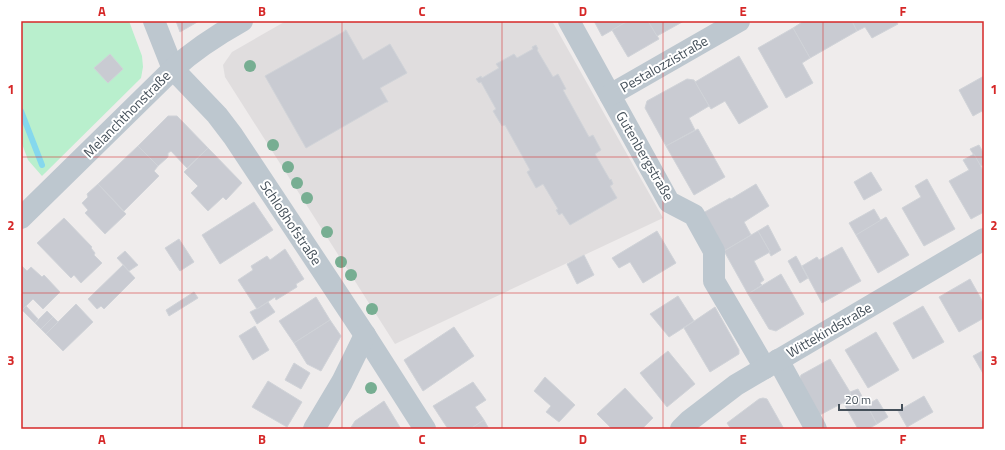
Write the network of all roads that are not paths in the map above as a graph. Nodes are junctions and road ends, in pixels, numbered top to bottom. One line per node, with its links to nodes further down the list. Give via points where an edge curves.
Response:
1 (154, 21): 5 (street, Schloßhofstraße)
2 (242, 21): 5 (street, Melanchthonstraße, via 204,44)
3 (569, 21): 6 (street, Gutenbergstraße)
4 (739, 21): 6 (street, Pestalozzistraße)
5 (173, 69): 7 (street, Melanchthonstraße); 9 (street, Schloßhofstraße, via 233,136)
6 (610, 95): 10 (street, Gutenbergstraße, via 669,202 694,215 714,251 714,281)
7 (21, 218)
8 (984, 240): 10 (street, Wittekindstraße)
9 (365, 335): 11 (street, via 342,382); 12 (street, Schloßhofstraße)
10 (771, 364): 13 (street, Wittekindstraße, via 736,384); 14 (street, Gutenbergstraße)
11 (314, 429)
12 (425, 429)
13 (681, 429)
14 (816, 429)

